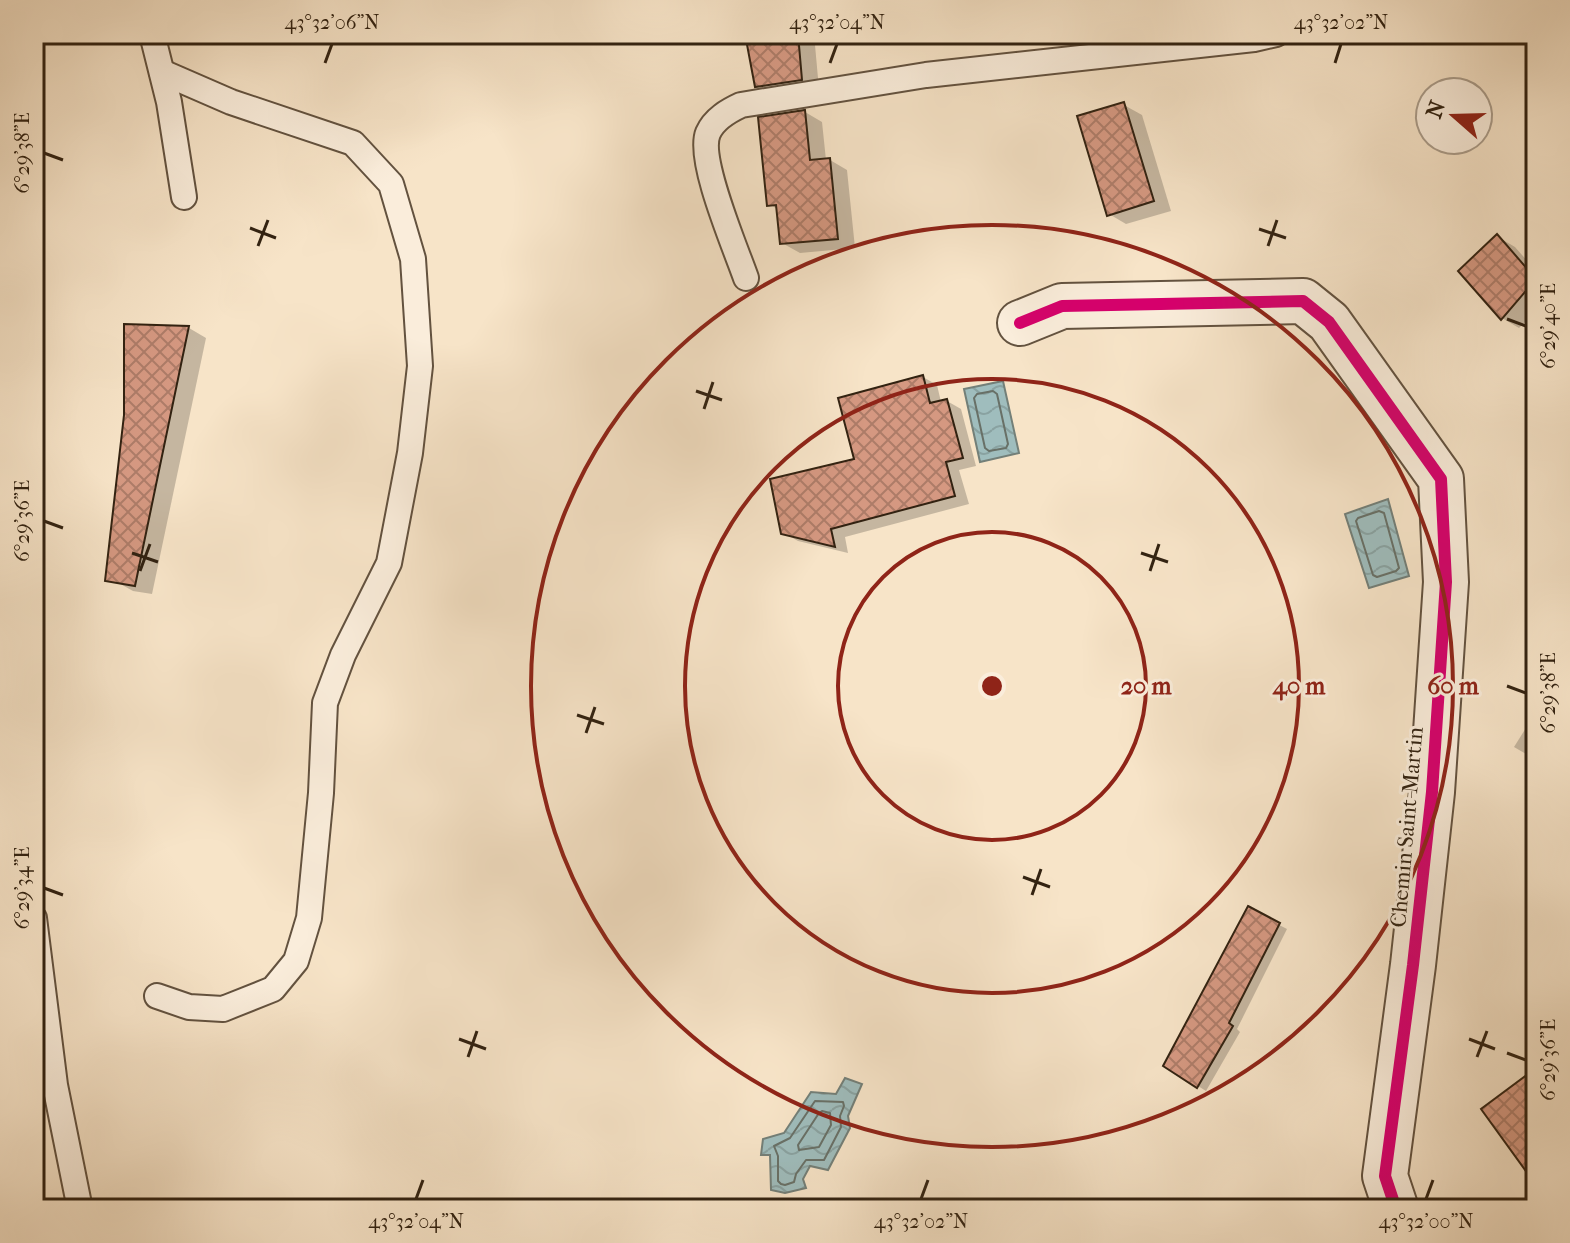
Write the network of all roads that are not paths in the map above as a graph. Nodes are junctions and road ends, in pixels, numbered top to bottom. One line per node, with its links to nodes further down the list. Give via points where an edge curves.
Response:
1 (152, 34): 3 (lane)
2 (1276, 34): 5 (lane, via 926,75 741,105 723,114 708,133 706,153)
3 (162, 72): 4 (lane); 8 (lane, via 231,102 353,143 391,184 413,259 420,366 389,563 325,703 309,918 296,961 273,989 223,1009 189,1007)
4 (184, 197)
5 (746, 278)
6 (1020, 323): 10 (street, Chemin Saint-Martin, via 1062,306 1303,301 1329,322 1441,479 1446,582 1432,792 1385,1176)
7 (34, 918): 9 (lane, via 55,1085)
8 (157, 996)
9 (80, 1209)
10 (1396, 1209)

